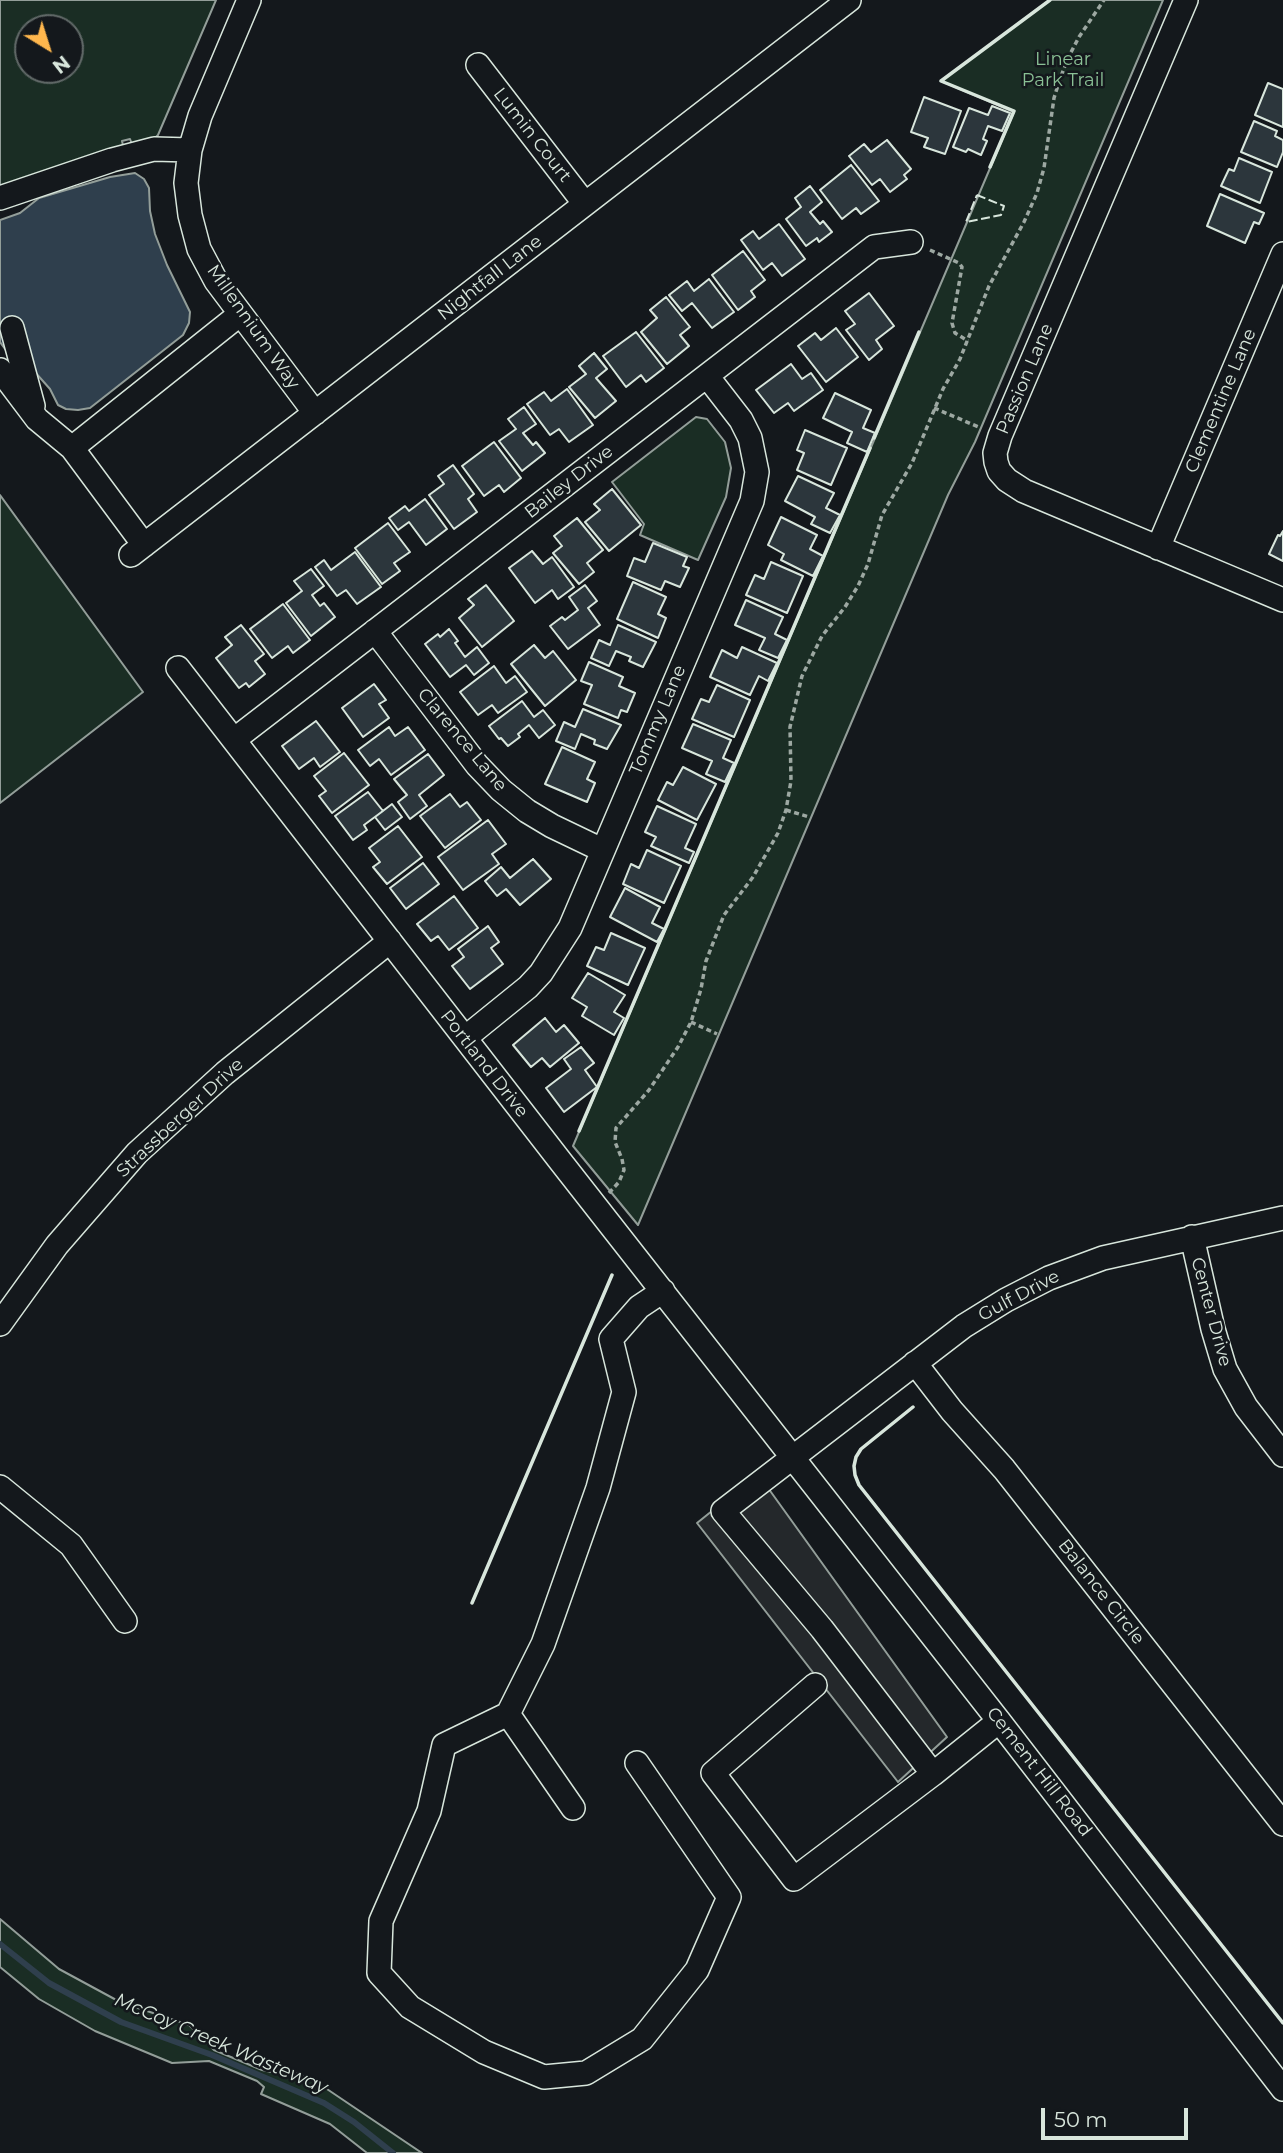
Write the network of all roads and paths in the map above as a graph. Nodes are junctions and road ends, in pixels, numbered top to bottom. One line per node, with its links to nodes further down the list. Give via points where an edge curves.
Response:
1 (249, 0): 6 (street, Millennium Way)
2 (849, 0): 8 (street, Nightfall Lane)
3 (1104, 0): 13 (path, via 1068,58 1054,98 1037,193 989,286)
4 (1186, 0): 19 (street, Passion Lane)
5 (478, 65): 8 (street, Lumin Court)
6 (190, 150): 7 (street, via 154,149 112,159); 11 (street, Millennium Way, via 186,183 200,249)
7 (0, 198)
8 (585, 204): 17 (street, Nightfall Lane)
9 (911, 242): 13 (path, via 962,267 952,323 955,333); 15 (street, Bailey Drive, via 874,247)
10 (1283, 254): 21 (street, Clementine Lane)
11 (239, 314): 17 (street, Millennium Way); 20 (street)
12 (12, 328): 18 (street)
13 (968, 341): 16 (path)
14 (0, 370): 18 (street)
15 (707, 376): 23 (street, Bailey Drive); 28 (street, Tommy Lane, via 750,438 756,486)
16 (934, 408): 19 (path); 26 (path, via 912,463 882,515 858,586 822,636 802,676 790,727 791,780)
17 (315, 413): 20 (street, Nightfall Lane, via 137,550)
18 (37, 419): 20 (street)
19 (1000, 436): 21 (street, Passion Lane, via 996,462 1007,480)
20 (72, 448)
21 (1158, 548): 22 (street, Passion Lane)
22 (1283, 600)
23 (375, 631): 25 (street, Bailey Drive); 28 (street, Clarence Lane, via 501,790 552,826)
24 (178, 668): 25 (street, Portland Drive)
25 (234, 740): 29 (street, Portland Drive)
26 (786, 810): 27 (path); 30 (path, via 766,857 724,915 706,961)
27 (809, 817)
28 (602, 850): 32 (street, Tommy Lane, via 570,928 541,973)
29 (390, 942): 32 (street, Portland Drive); 37 (street, Strassberger Drive, via 225,1073 137,1153 57,1245)
30 (691, 1022): 31 (path); 33 (path, via 665,1068 618,1124 614,1134 624,1165 622,1176)
31 (717, 1034)
32 (465, 1038): 33 (street, Portland Drive)
33 (595, 1205): 36 (street, Portland Drive)
34 (1283, 1218): 35 (street, Gulf Drive)
35 (1192, 1237): 38 (street, Gulf Drive, via 1104,1258 1049,1278 964,1326); 39 (street, Center Drive, via 1225,1369 1246,1408)
36 (663, 1291): 40 (street, Portland Drive); 44 (street, via 639,1307 611,1339 624,1392 598,1488 543,1644)
37 (0, 1324)
38 (915, 1363): 40 (street, Gulf Drive); 49 (street, Balance Circle)
39 (1283, 1455)
40 (794, 1457): 45 (street, Cement Hill Road); 47 (street, Gulf Drive, via 723,1511 822,1629)
41 (0, 1487): 42 (street, via 71,1545)
42 (125, 1620)
43 (815, 1685): 47 (street, via 713,1773 794,1879)
44 (509, 1714): 46 (street, via 444,1745 429,1811 382,1920 379,1973 410,2007 484,2052 544,2077 586,2073 642,2039 697,1970 729,1896); 48 (street)
45 (999, 1721): 47 (street); 50 (street, Cement Hill Road)
46 (637, 1763)
47 (933, 1774)
48 (573, 1808)
49 (1283, 1824)
50 (1283, 2089)

